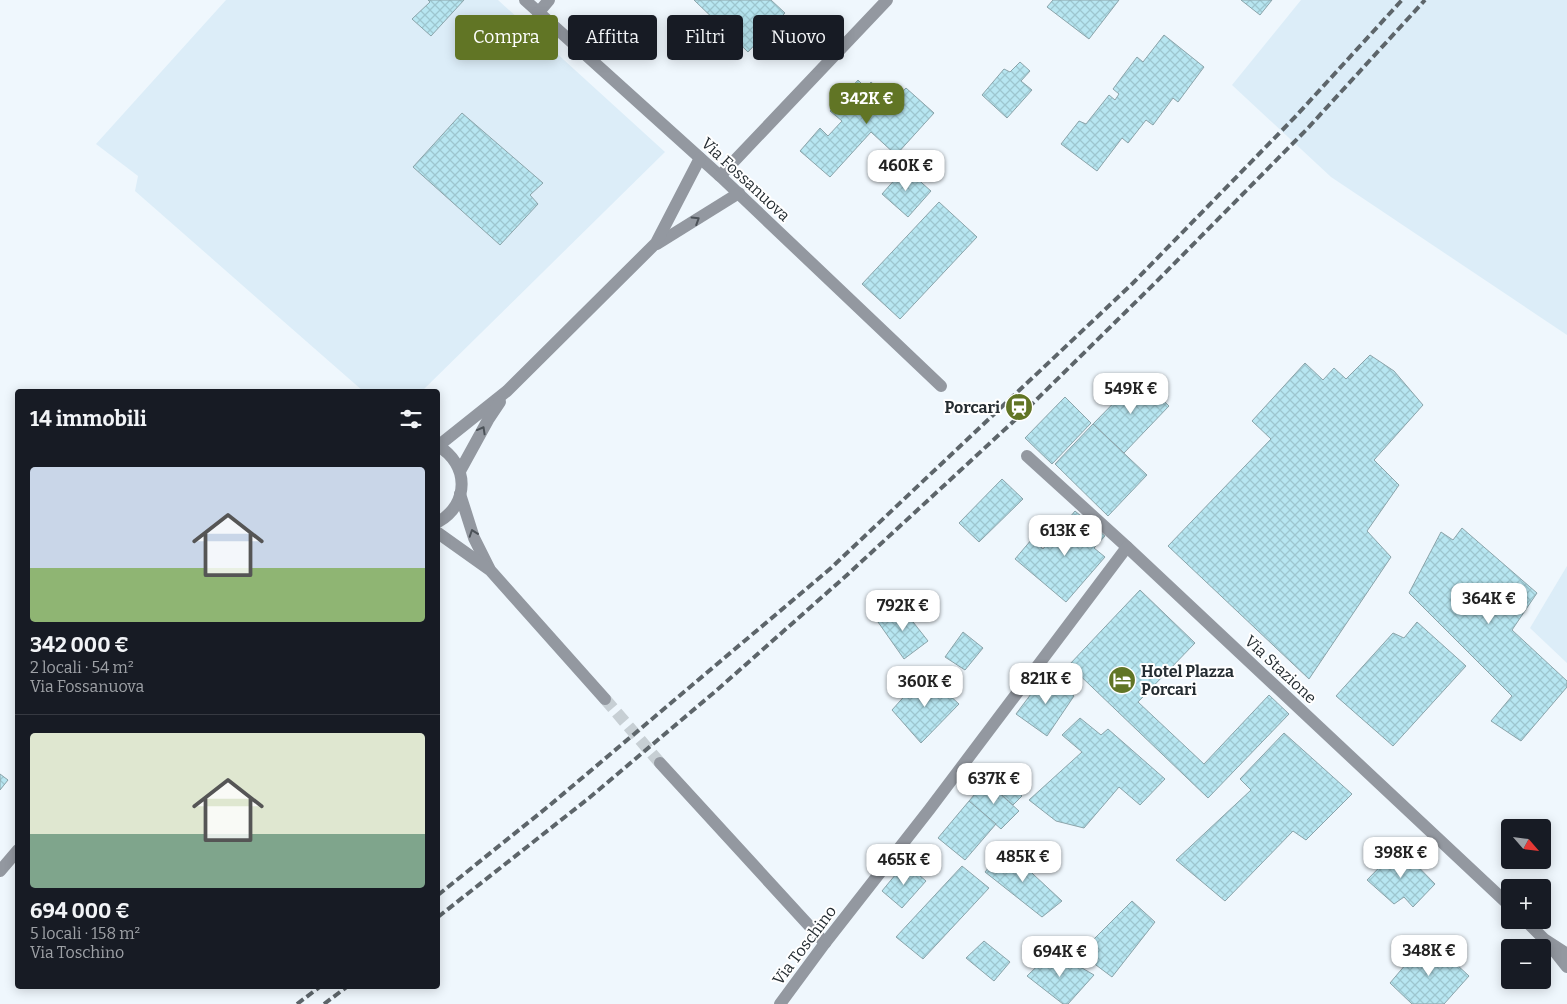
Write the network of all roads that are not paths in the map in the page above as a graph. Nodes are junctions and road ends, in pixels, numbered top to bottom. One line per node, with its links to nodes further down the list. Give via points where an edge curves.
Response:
1 (525, 0): 4 (street, Via Fossanuova)
2 (549, 0): 4 (street)
3 (887, 0): 6 (street)
4 (538, 12): 5 (street, Via Fossanuova)
5 (700, 158): 6 (street, Via Fossanuova); 8 (street)
6 (720, 176): 7 (street, Via Fossanuova)
7 (738, 194): 8 (street, one-way to 7); 9 (street, Via Fossanuova)
8 (654, 245): 10 (street)
9 (941, 386)
10 (507, 391): 11 (street); 14 (street, one-way to 10)
11 (440, 444)
12 (440, 447): 14 (street, via 455,460)
13 (1027, 456): 18 (street, Via Stazione)
14 (460, 471): 15 (street)
15 (460, 494): 16 (street, via 452,511); 19 (street, one-way to 15, via 474,538)
16 (440, 520)
17 (440, 534): 19 (street)
18 (1127, 547): 24 (street, Via Stazione); 27 (street, Via Toschino, via 929,810)
19 (490, 570): 20 (street)
20 (605, 699)
21 (660, 763): 27 (street)
22 (15, 854): 23 (street)
23 (0, 871)
24 (1501, 898)
25 (1533, 929): 26 (street)
26 (1544, 939)
27 (824, 943): 32 (street, Via Toschino)
28 (1551, 944): 30 (street)
29 (1551, 948): 31 (street)
30 (1567, 954)
31 (1567, 967)
32 (780, 1004)

